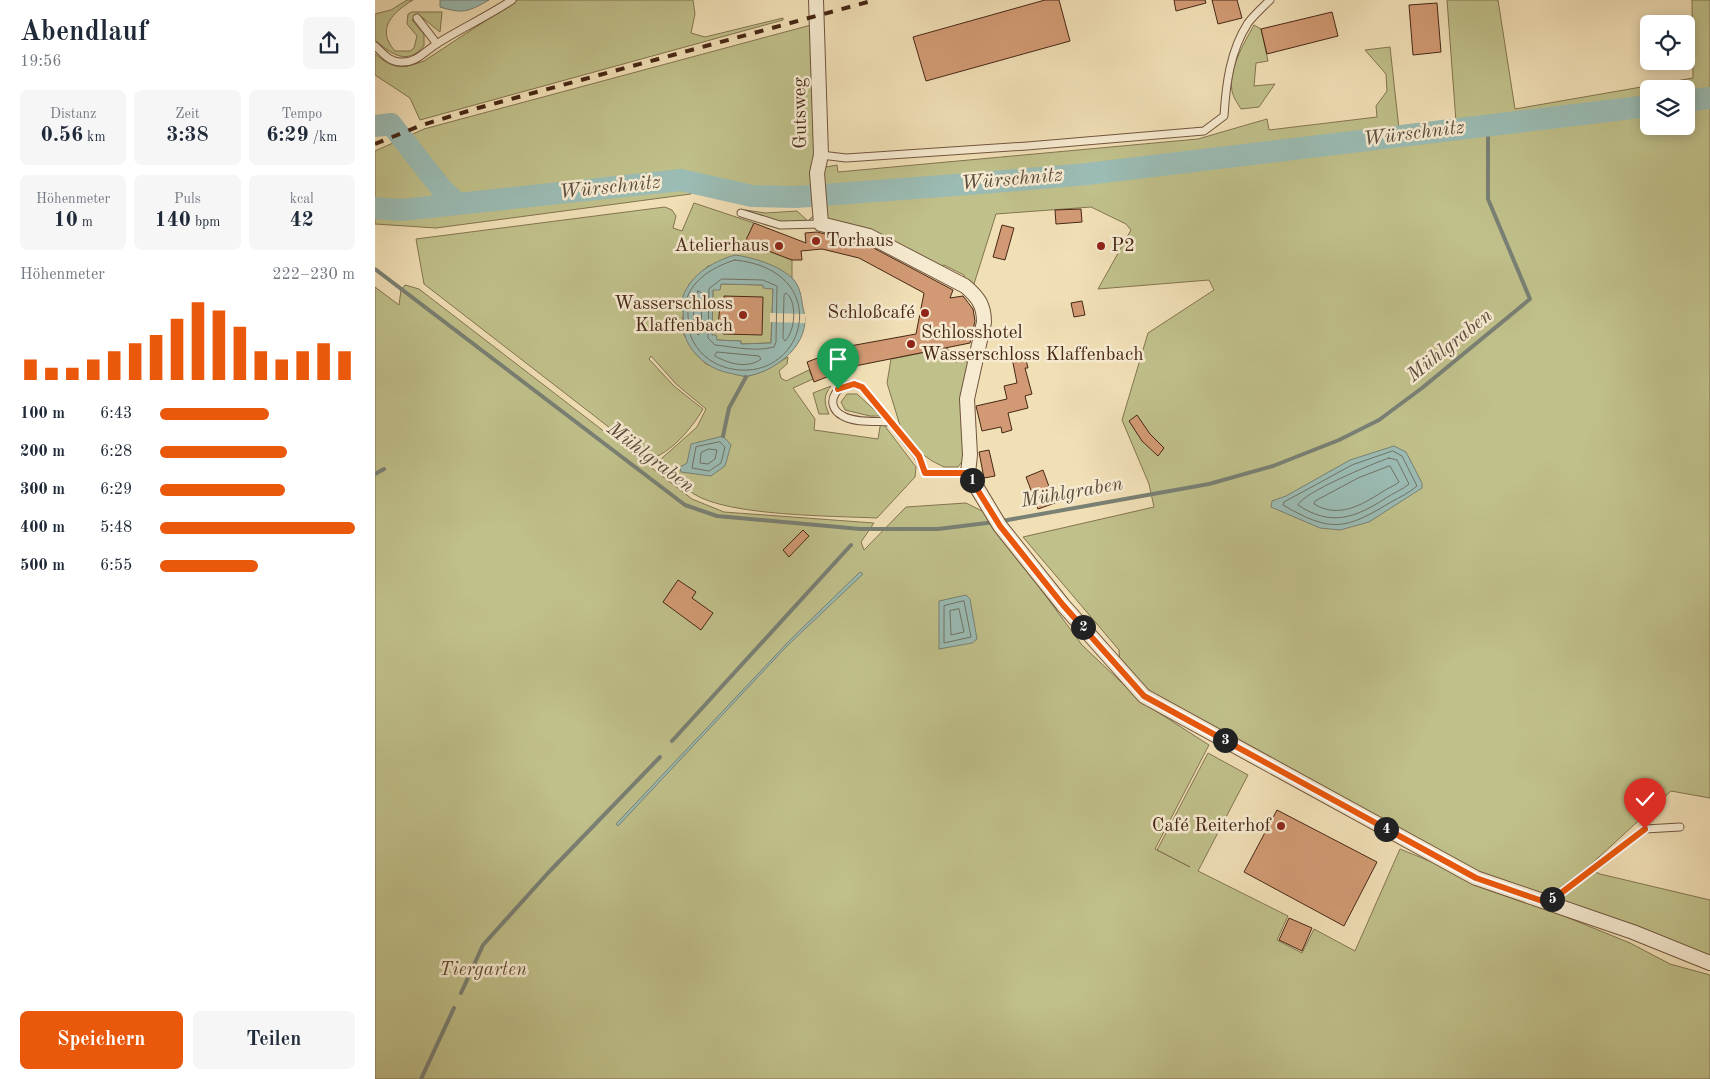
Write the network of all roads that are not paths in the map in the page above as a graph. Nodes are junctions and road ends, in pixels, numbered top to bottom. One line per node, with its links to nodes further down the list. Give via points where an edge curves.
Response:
1 (512, 0): 5 (lane)
2 (816, 0): 7 (street, Gutsweg)
3 (1270, 0): 7 (lane, via 1249,22 1232,55 1224,116 1204,131 865,157)
4 (417, 18): 5 (lane)
5 (437, 44): 6 (lane, via 418,58 399,62 389,59)
6 (375, 46)
7 (821, 155): 9 (street, Gutsweg, via 817,173)
8 (741, 213): 9 (lane, via 780,225)
9 (820, 219): 11 (street, via 869,236 977,295 984,310 984,322 967,399)
10 (889, 422): 10 (lane, via 862,387 854,384 844,386 834,396 833,402 841,415 847,418); 11 (lane, via 919,456 925,473)
11 (967, 473): 13 (street, via 998,522 1063,605 1144,696 1476,878)
12 (1680, 827): 13 (lane, via 1645,829)
13 (1548, 903): 14 (street)
14 (1710, 963)

